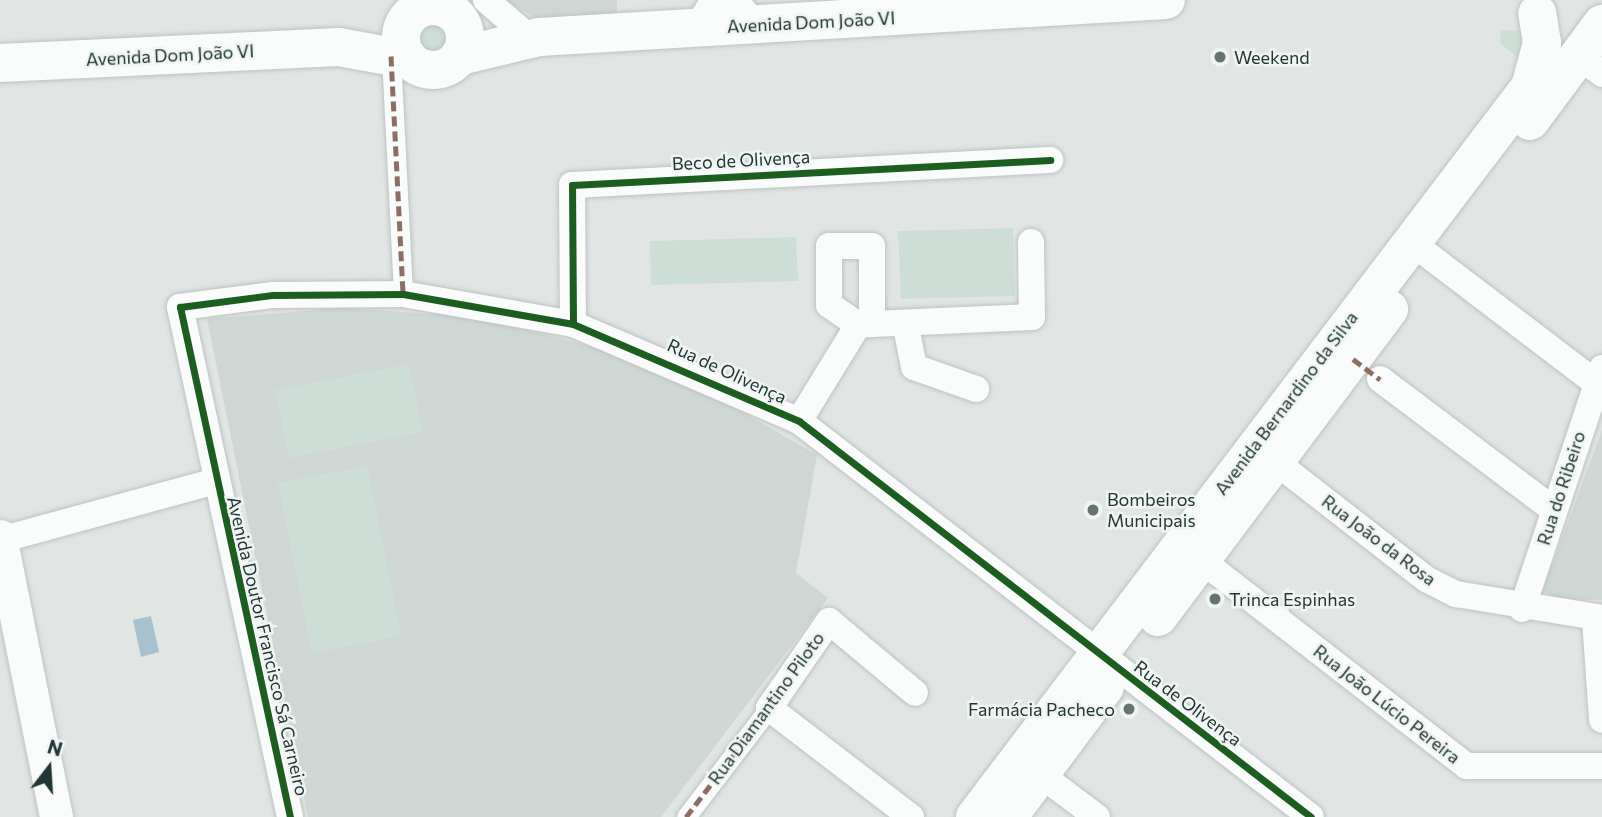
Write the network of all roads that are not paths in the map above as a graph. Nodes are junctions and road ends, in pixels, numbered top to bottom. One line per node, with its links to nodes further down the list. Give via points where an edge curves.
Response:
1 (1166, 0): 4 (main road, Avenida Dom João VI)
2 (1528, 4): 6 (main road, via 1564,27); 22 (main road, Avenida Bernardino da Silva, via 1542,43 1530,87)
3 (456, 6): 7 (main road, Avenida Dom João VI); 8 (main road, via 426,6); 9 (main road, via 466,39)
4 (746, 13): 5 (main road, Avenida Dom João VI)
5 (705, 14): 7 (main road, Avenida Dom João VI)
6 (1602, 21): 11 (main road, Avenida Bernardino da Silva)
7 (531, 35): 9 (main road, Avenida Dom João VI)
8 (402, 46): 9 (main road, via 436,70); 10 (main road, Avenida Dom João VI); 15 (street)
9 (460, 56)
10 (0, 63)
11 (1590, 65): 14 (main road, Avenida Bernardino da Silva)
12 (1050, 160): 16 (street, Beco de Olivença, via 572,185)
13 (1031, 242): 17 (street, via 1032,317)
14 (1428, 255): 18 (main road, Avenida Bernardino da Silva); 19 (street)
15 (403, 293): 16 (street, Rua de Olivença); 23 (street, Rua de Olivença, via 273,295 180,307)
16 (573, 324): 21 (street, Rua de Olivença)
17 (906, 327): 20 (street, via 914,367); 21 (street, via 865,324)
18 (1367, 369): 22 (main road, Avenida Bernardino da Silva); 24 (street)
19 (1599, 375): 24 (street, Rua do Ribeiro)
20 (976, 389)
21 (799, 421): 29 (street, Rua de Olivença)
22 (1266, 454): 26 (main road, Avenida Bernardino da Silva); 27 (street, Rua João da Rosa, via 1426,579 1456,594); 29 (main road, Avenida Bernardino da Silva)
23 (215, 481): 25 (street, Avenida Doutor Francisco Sá Carneiro); 36 (street, Avenida Doutor Francisco Sá Carneiro)
24 (1554, 510): 27 (street, Rua do Ribeiro)
25 (0, 538): 35 (street)
26 (1201, 560): 29 (main road, Avenida Bernardino da Silva); 33 (street, Rua João Lúcio Pereira, via 1468,766)
27 (1522, 609): 28 (street, Rua João da Rosa)
28 (1598, 618): 32 (street)
29 (1108, 661): 34 (main road, Avenida Bernardino da Silva); 39 (main road, Avenida Bernardino da Silva); 42 (street, Rua de Olivença)
30 (915, 693): 31 (street, Rua Diamantino Piloto, via 830,621)
31 (769, 708): 37 (street, Rua Diamantino Piloto); 38 (street)
32 (1602, 720)
33 (1602, 766)
34 (1041, 775): 40 (main road, Avenida Bernardino da Silva); 41 (street)
35 (56, 817)
36 (290, 817)
37 (686, 817)
38 (911, 817)
39 (975, 817)
40 (1008, 817)
41 (1097, 817)
42 (1311, 817)

